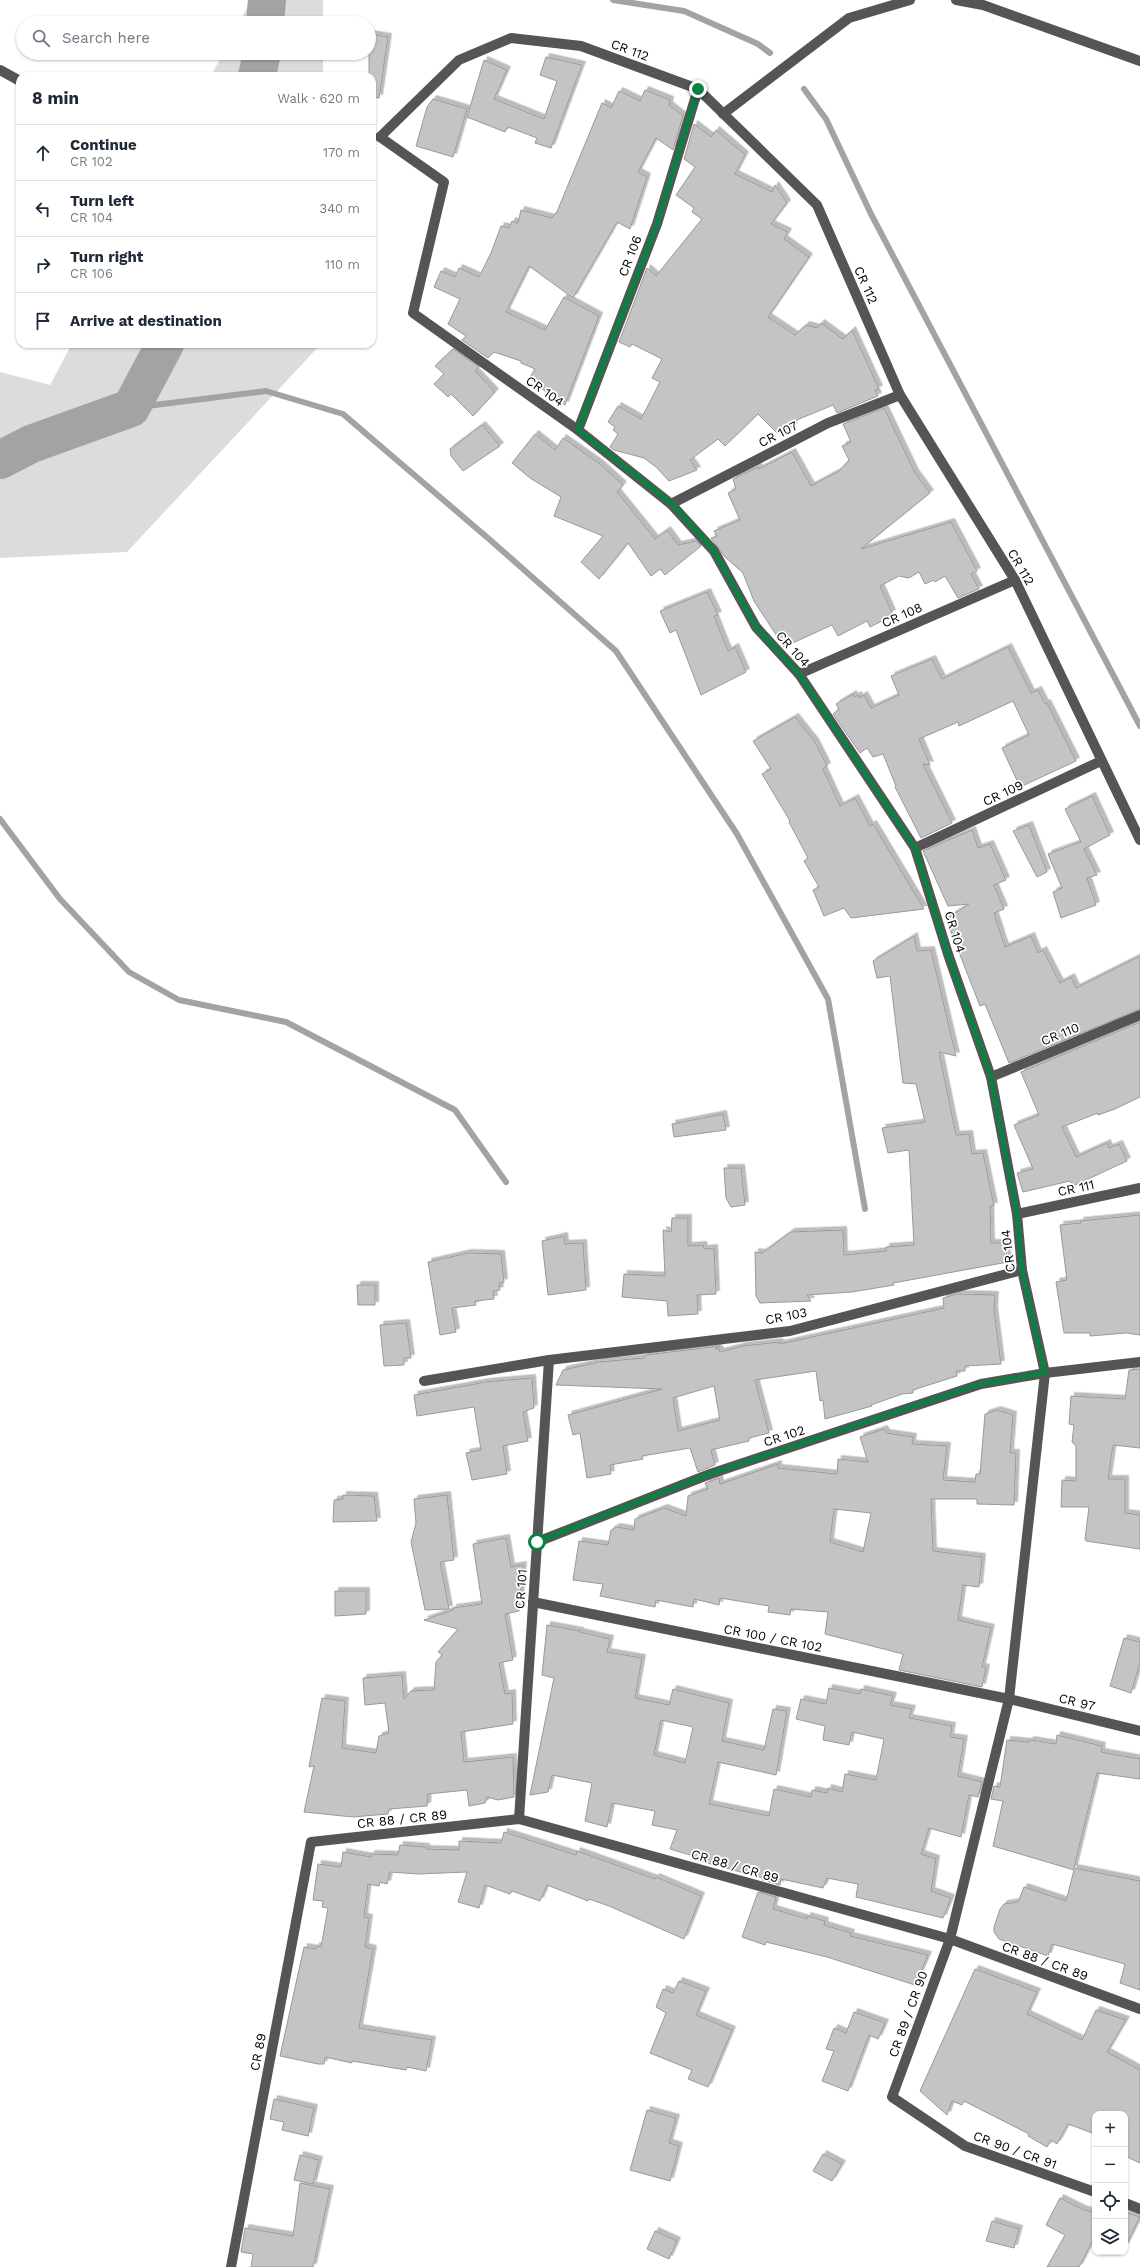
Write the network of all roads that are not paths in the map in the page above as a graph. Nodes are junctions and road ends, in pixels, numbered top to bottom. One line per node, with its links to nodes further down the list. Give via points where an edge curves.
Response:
1 (910, 0): 7 (street, via 849,18)
2 (956, 0): 3 (street, via 983,5)
3 (1140, 61)
4 (0, 70): 5 (street)
5 (16, 79)
6 (698, 89): 7 (street, CR 112); 8 (street, CR 112, via 581,46 510,38 459,60); 10 (street, CR 106, via 657,224)
7 (723, 114): 9 (street, CR 112, via 817,205)
8 (376, 137): 10 (street, CR 104, via 444,182 413,313)
9 (900, 395): 11 (street, CR 107, via 828,423); 12 (street, CR 112)
10 (578, 430): 11 (street, CR 104)
11 (672, 504): 13 (street, CR 104, via 714,551 756,627)
12 (1015, 580): 13 (street, CR 108); 14 (street, CR 112)
13 (799, 674): 16 (street, CR 104)
14 (1101, 760): 15 (street, CR 112); 16 (street, CR 109)
15 (1140, 840)
16 (915, 848): 18 (street, CR 104, via 948,954)
17 (1140, 1015): 18 (street, CR 110)
18 (991, 1077): 20 (street, CR 104)
19 (1140, 1188): 20 (street, CR 111)
20 (1017, 1214): 21 (street, CR 104)
21 (1022, 1270): 22 (street, CR 103, via 790,1331); 24 (street, CR 104)
22 (549, 1360): 25 (street, CR 103); 26 (street, CR 101)
23 (1140, 1362): 24 (street, CR 102)
24 (1045, 1373): 26 (street, CR 102, via 981,1384 710,1474); 28 (street, CR 104)
25 (424, 1381)
26 (537, 1542): 27 (street, CR 101)
27 (533, 1602): 28 (street, CR 100 / CR 102); 30 (street, CR 101)
28 (1009, 1698): 29 (street, CR 97); 32 (street, CR 89 / CR 90)
29 (1140, 1731)
30 (519, 1819): 31 (street, CR 88 / CR 89); 32 (street, CR 88 / CR 89)
31 (311, 1842): 38 (street, CR 89)
32 (950, 1939): 33 (street, CR 88 / CR 89); 34 (street, CR 89 / CR 90)
33 (1140, 2009)
34 (892, 2097): 35 (street, CR 90 / CR 91, via 965,2146)
35 (1092, 2191)
36 (1128, 2204): 37 (street)
37 (1140, 2209)
38 (232, 2267)

